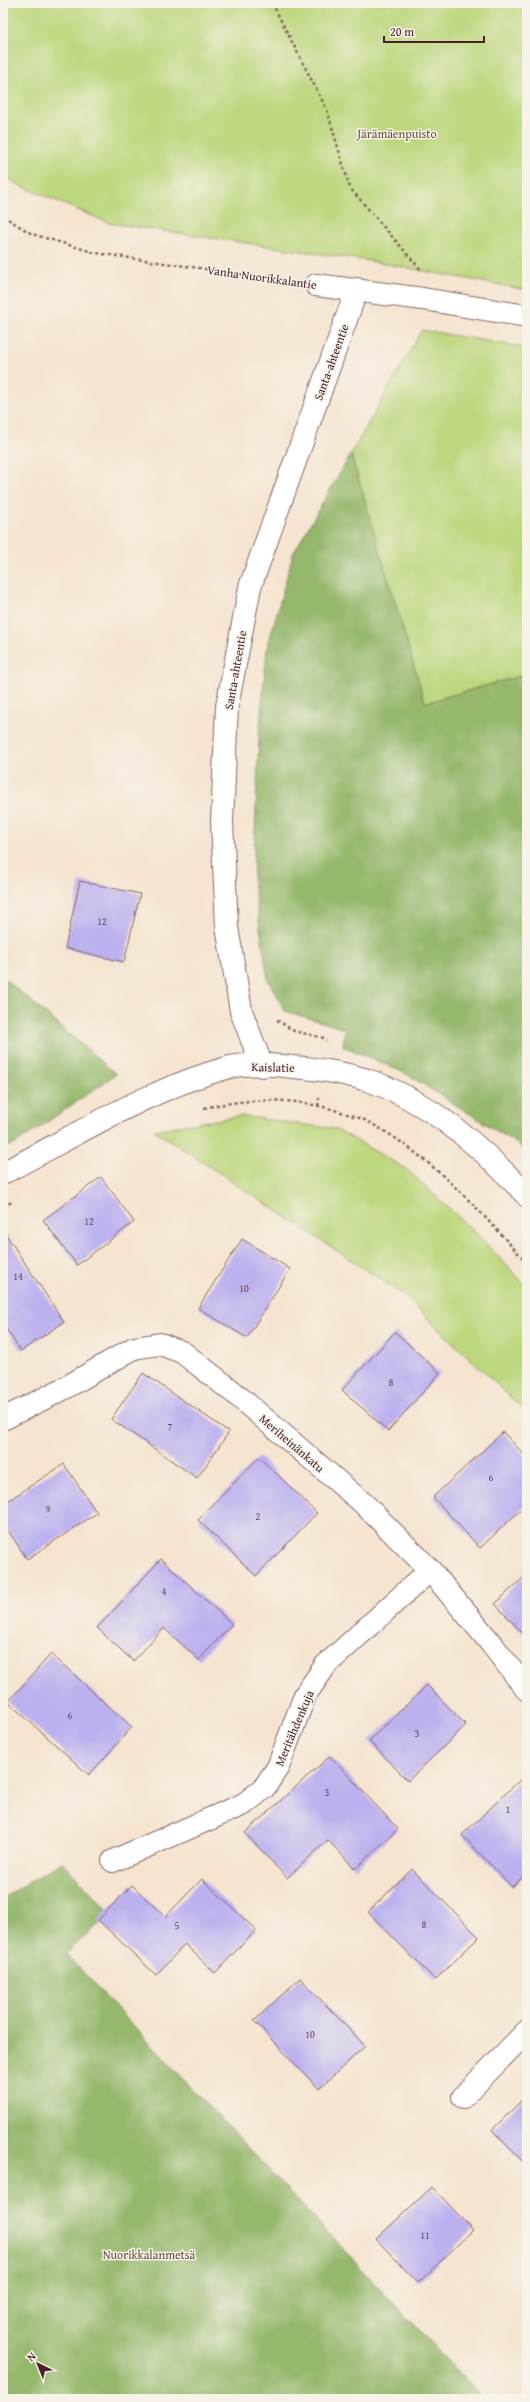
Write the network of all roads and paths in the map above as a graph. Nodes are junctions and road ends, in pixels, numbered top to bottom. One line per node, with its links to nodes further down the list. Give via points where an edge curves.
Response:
1 (272, 3): 5 (path, via 327,110 350,188)
2 (3, 216): 3 (path, Vanha Nuorikkalantie, via 32,234 96,253)
3 (316, 285): 4 (street, Vanha Nuorikkalantie)
4 (357, 289): 5 (street, Vanha Nuorikkalantie); 8 (street, Santa-ahteentie, via 250,587 227,706 222,822 227,927 241,1011)
5 (449, 303): 6 (street, Vanha Nuorikkalantie)
6 (527, 316)
7 (272, 1017): 9 (path, via 294,1031 324,1038 328,1043)
8 (262, 1066): 9 (street, Kaislatie); 12 (street, Kaislatie, via 231,1067 141,1099)
9 (324, 1070): 10 (path); 13 (street, Kaislatie, via 372,1082 412,1100 484,1153)
10 (318, 1106): 11 (path, via 278,1099 221,1104); 16 (path, via 372,1123 413,1151 464,1198)
11 (197, 1109)
12 (3, 1173)
13 (527, 1196)
14 (16, 1200): 15 (path)
15 (3, 1206)
16 (527, 1263)
17 (3, 1419): 18 (street, Meriheinänkatu, via 65,1388 134,1348 160,1344 182,1352 232,1391 364,1504)
18 (430, 1570): 19 (street, Meriheinänkatu); 20 (street, Meritähdenkuja, via 326,1665 306,1695 278,1767 264,1788 244,1804)
19 (527, 1690)
20 (113, 1861)
21 (527, 2031): 22 (street)
22 (463, 2097)

